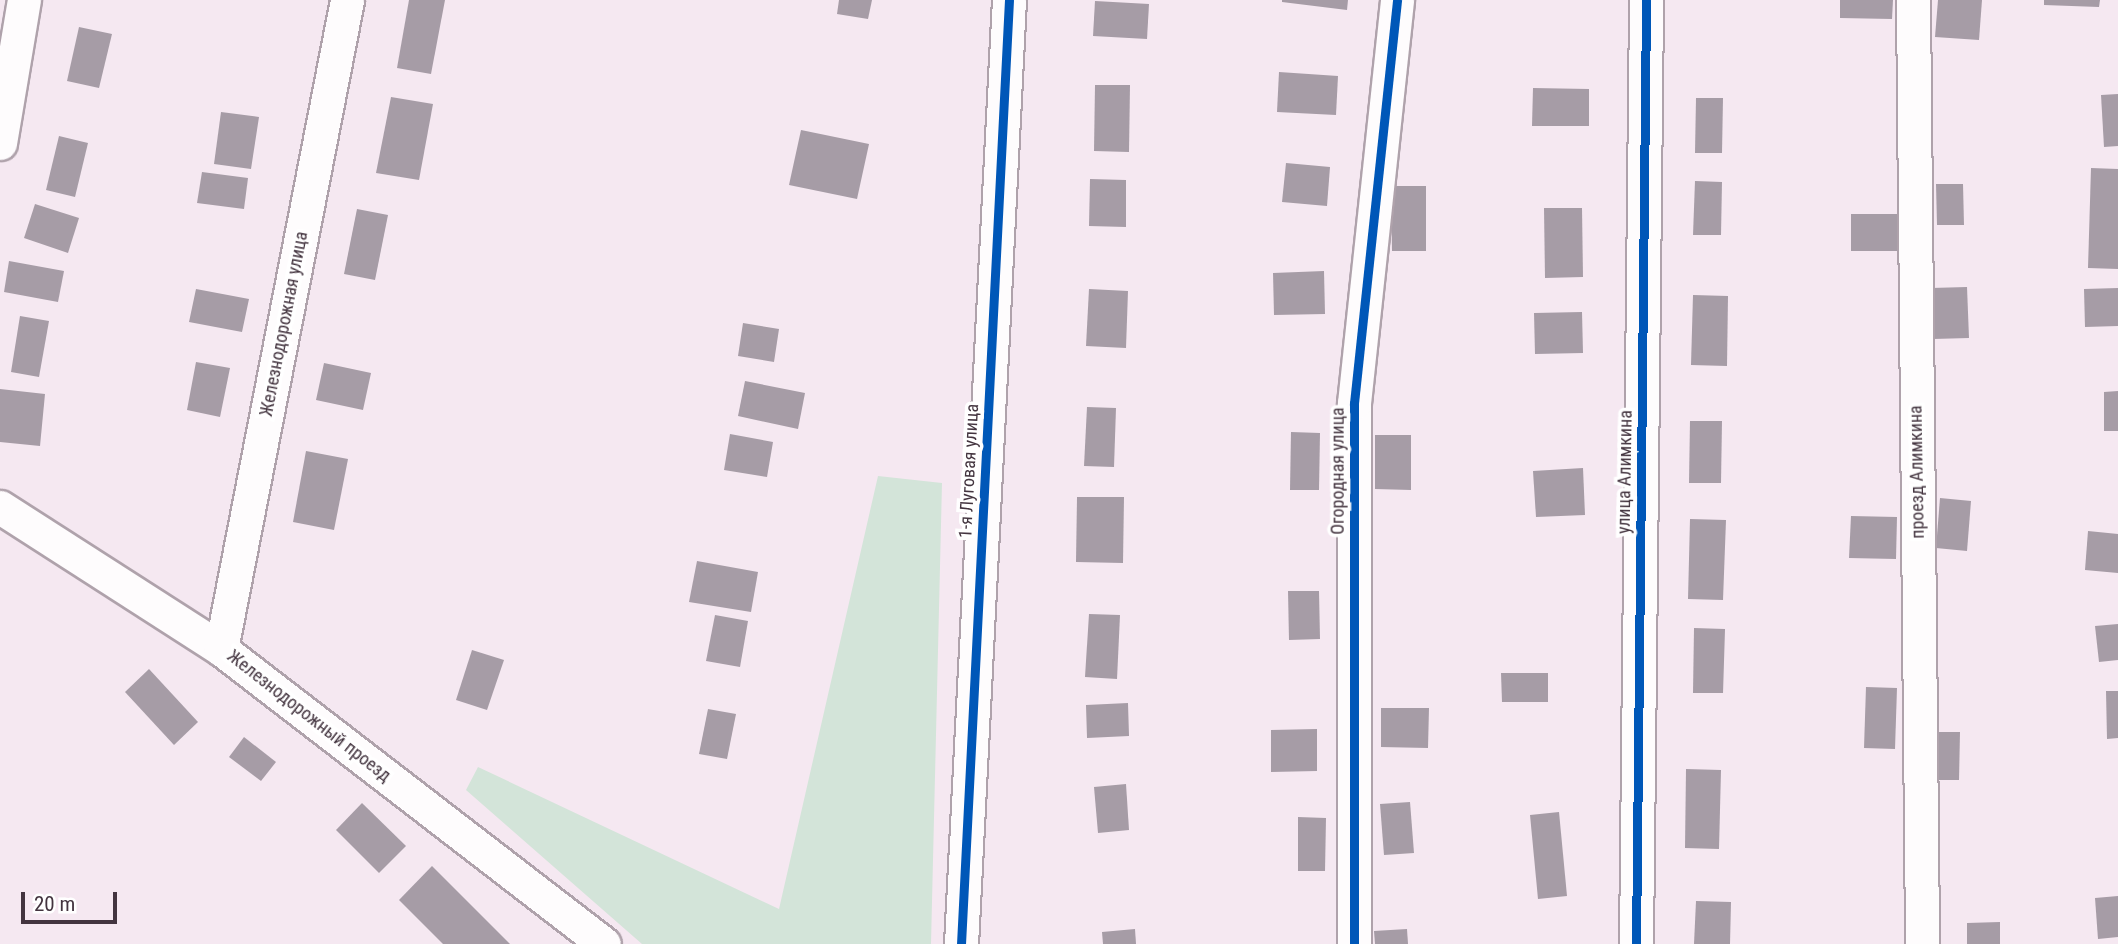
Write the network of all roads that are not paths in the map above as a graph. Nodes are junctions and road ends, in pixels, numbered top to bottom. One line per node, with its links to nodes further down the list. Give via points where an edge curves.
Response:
1 (24, 0): 7 (street)
2 (347, 0): 9 (street, Железнодорожная улица)
3 (1009, 0): 11 (street, 1-я Луговая улица)
4 (1397, 0): 12 (street, Огородная улица, via 1354,403)
5 (1646, 0): 13 (street, улица Алимкина)
6 (1913, 0): 14 (street, проезд Алимкина)
7 (0, 143)
8 (0, 506): 9 (street, Железнодорожный проезд)
9 (221, 649): 10 (street, Железнодорожный проезд)
10 (604, 944)
11 (961, 944)
12 (1354, 944)
13 (1636, 944)
14 (1922, 944)

